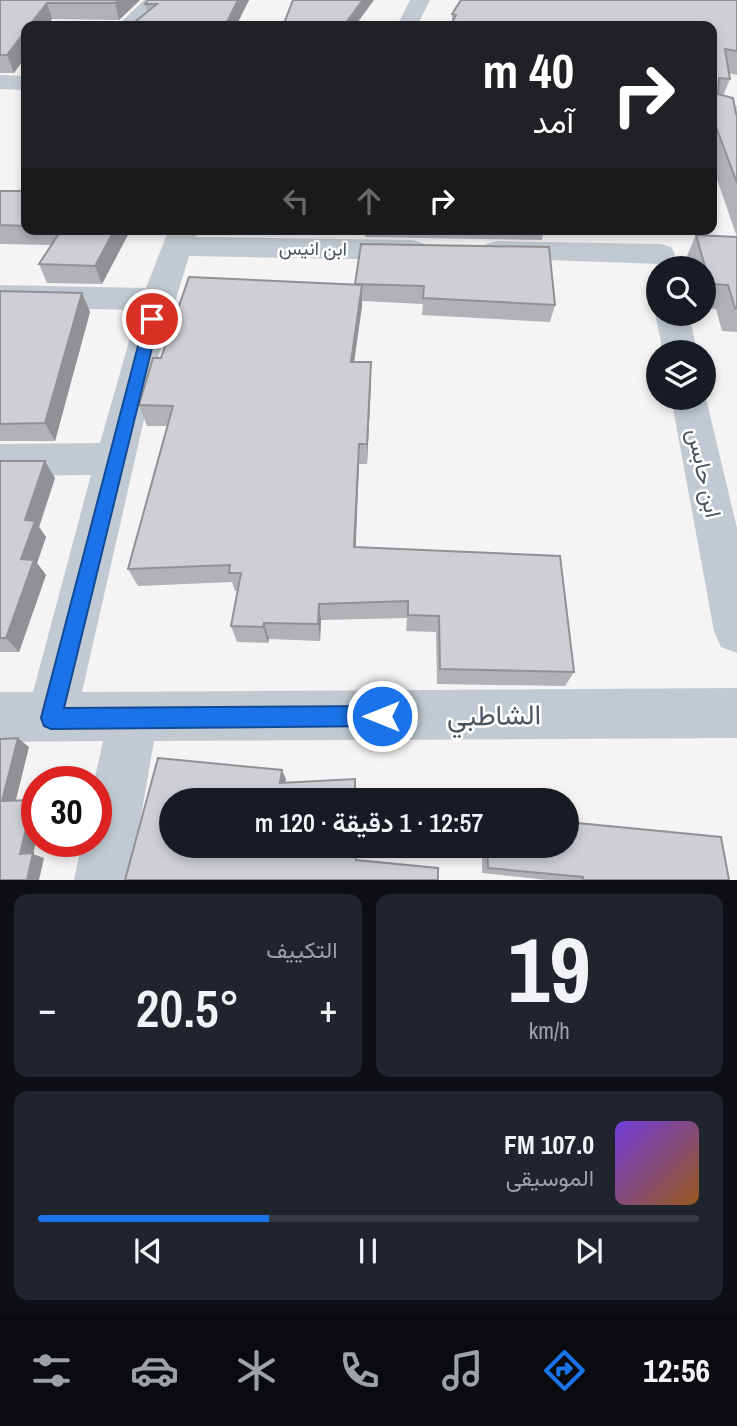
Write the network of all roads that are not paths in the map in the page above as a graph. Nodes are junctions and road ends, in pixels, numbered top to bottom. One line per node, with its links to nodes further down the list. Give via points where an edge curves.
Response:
1 (156, 0): 3 (street)
2 (420, 0): 4 (street)
3 (133, 21)
4 (410, 21)
5 (0, 82): 6 (street)
6 (21, 83)
7 (717, 111): 8 (street)
8 (737, 113)
9 (180, 238): 10 (street, ابن انيس, via 453,250); 12 (street)
10 (659, 250)
11 (0, 296): 12 (street)
12 (158, 299): 14 (street)
13 (692, 410): 16 (street, ابن حابس)
14 (115, 459): 15 (street); 19 (street)
15 (0, 460)
16 (737, 631)
17 (737, 713): 20 (street, الشاطبي)
18 (0, 717): 19 (street, الشاطبي)
19 (51, 718): 20 (street, الشاطبي)
20 (133, 719): 21 (street)
21 (102, 880)

